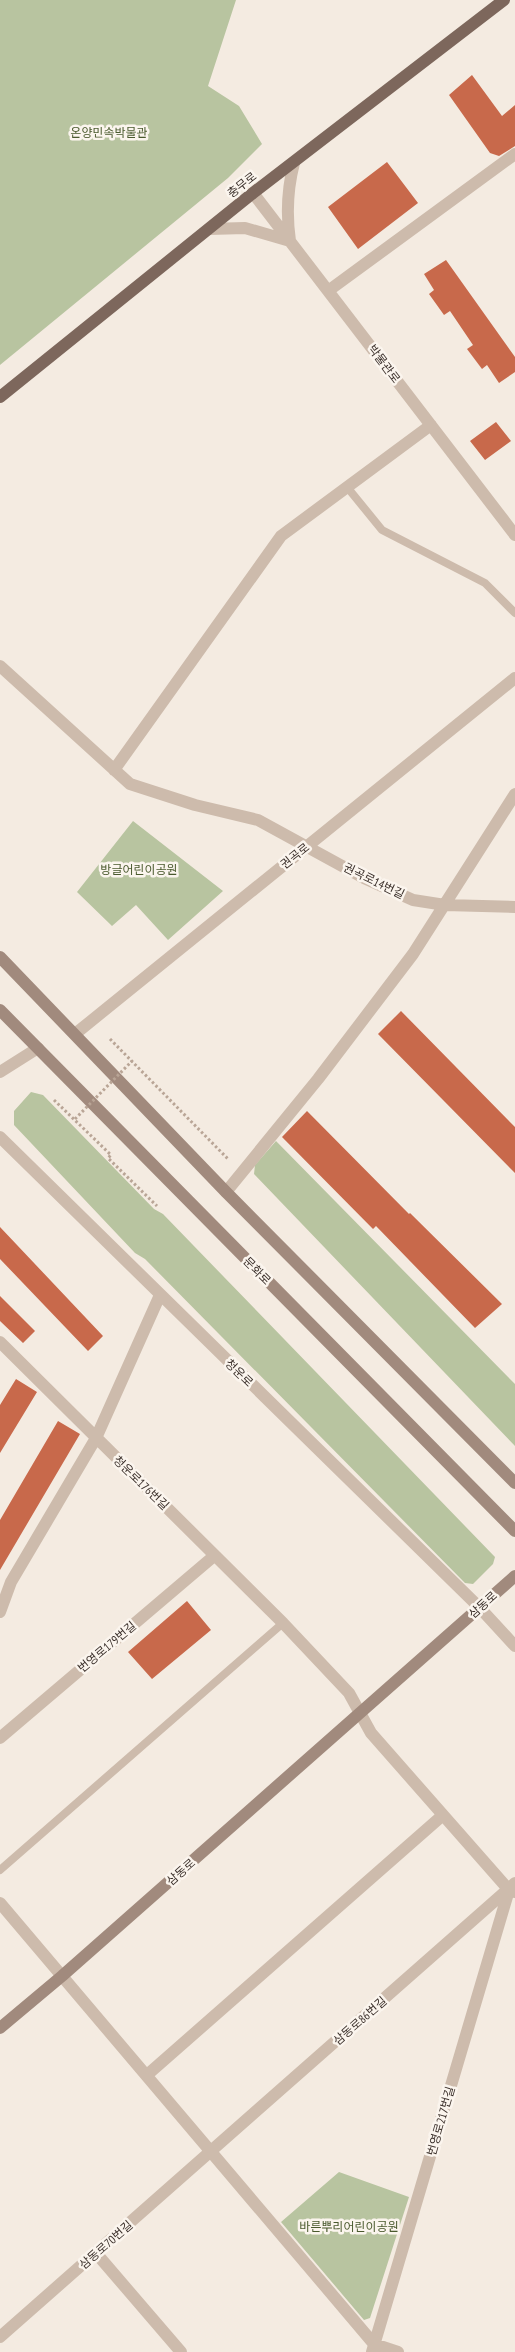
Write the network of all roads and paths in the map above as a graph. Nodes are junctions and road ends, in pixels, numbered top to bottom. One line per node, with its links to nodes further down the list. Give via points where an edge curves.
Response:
1 (504, 0): 3 (main road, 충무로)
2 (515, 154): 7 (street)
3 (294, 163): 4 (main road, 충무로); 6 (street, via 286,213)
4 (253, 193): 5 (main road, 충무로); 6 (street, 박물관로)
5 (209, 228): 6 (street, via 245,228); 8 (main road, 충무로)
6 (290, 240): 7 (street, 박물관로)
7 (328, 291): 9 (street, 박물관로)
8 (0, 397)
9 (431, 425): 10 (street); 11 (street, 박물관로)
10 (347, 487): 12 (lane, via 382,530 485,583); 15 (street, via 281,536)
11 (515, 535)
12 (515, 613)
13 (0, 666): 15 (street, 권곡로14번길)
14 (515, 678): 17 (street, 권곡로)
15 (114, 770): 17 (street, 권곡로14번길, via 130,784 195,805 258,820)
16 (515, 794): 18 (street)
17 (308, 846): 18 (street, 권곡로14번길, via 364,878 414,900); 22 (street, 권곡로)
18 (445, 904): 19 (street, 권곡로14번길); 31 (street, via 413,954 318,1079)
19 (515, 906)
20 (0, 957): 22 (main road)
21 (0, 1010): 24 (main road, 문화로)
22 (75, 1034): 31 (main road)
23 (110, 1039): 25 (path)
24 (38, 1048): 26 (street); 37 (main road, 문화로)
25 (132, 1061): 28 (path, bridge); 30 (path)
26 (0, 1072)
27 (54, 1100): 28 (path)
28 (74, 1119): 32 (path, via 112,1155 108,1158)
29 (0, 1137): 33 (street, 청운로)
30 (229, 1160)
31 (226, 1192): 36 (main road)
32 (157, 1206)
33 (160, 1295): 35 (street); 40 (street, 청운로)
34 (0, 1342): 35 (street, 청운로176번길)
35 (96, 1438): 38 (street, 청운로176번길); 41 (street, via 11,1582)
36 (515, 1482)
37 (515, 1530)
38 (214, 1556): 42 (street, 청운로176번길); 45 (street, 번영로179번길)
39 (515, 1576): 40 (main road, 삼동로)
40 (480, 1608): 43 (street); 44 (main road, 삼동로)
41 (0, 1612)
42 (284, 1623): 44 (street, 청운로176번길, via 349,1692); 47 (lane)
43 (515, 1646)
44 (360, 1714): 46 (street, via 371,1733); 50 (main road, 삼동로)
45 (0, 1738)
46 (443, 1815): 48 (street); 52 (street)
47 (0, 1870)
48 (513, 1888): 53 (street, 삼동로86번길); 56 (street, 번영로217번길)
49 (0, 1903): 50 (street)
50 (62, 1976): 51 (main road, 삼동로); 52 (street)
51 (0, 2028)
52 (147, 2075): 53 (street)
53 (212, 2152): 54 (street, 삼동로70번길); 56 (street)
54 (96, 2254): 55 (street, 삼동로70번길); 57 (street)
55 (0, 2337)
56 (373, 2348): 58 (street)
57 (181, 2352)
58 (398, 2352)

